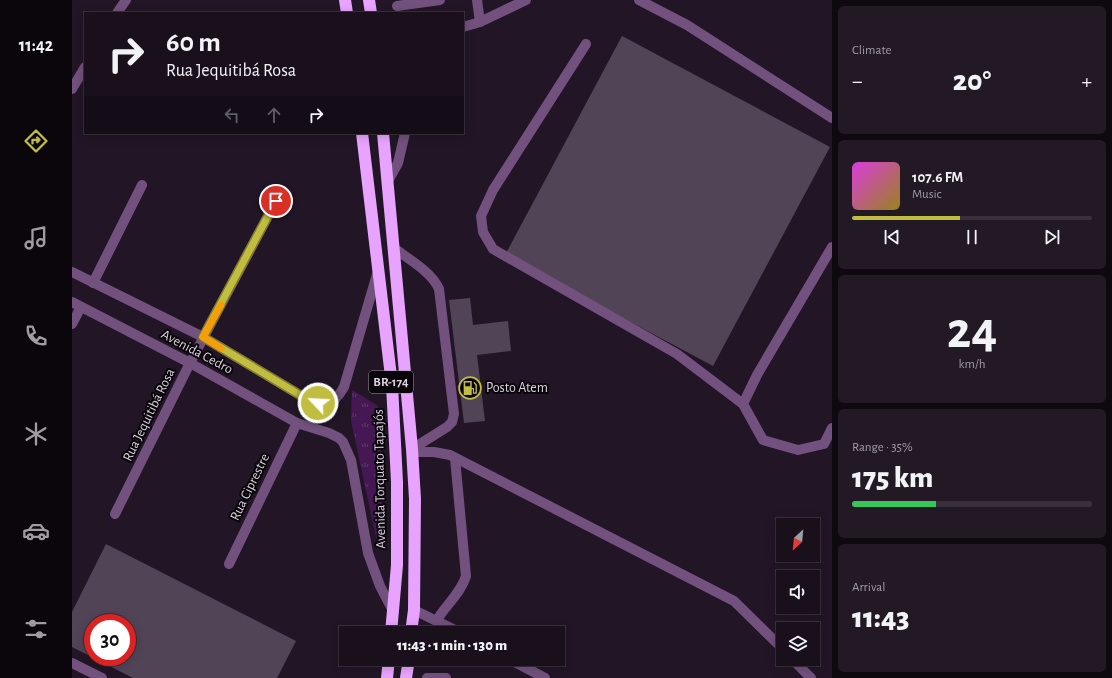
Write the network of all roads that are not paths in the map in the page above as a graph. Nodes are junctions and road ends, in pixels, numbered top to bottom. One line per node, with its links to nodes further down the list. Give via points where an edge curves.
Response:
1 (345, 0): 9 (highway)
2 (369, 0): 10 (highway)
3 (440, 0): 8 (street)
4 (477, 0): 11 (street)
5 (520, 0): 6 (street)
6 (526, 0): 11 (street)
7 (639, 0): 16 (street, via 686,25)
8 (397, 6)
9 (347, 12)
10 (371, 12)
11 (480, 22): 12 (street)
12 (464, 27)
13 (586, 44): 32 (street, via 493,190 481,216 483,232 493,249 677,354)
14 (84, 69): 15 (street)
15 (72, 89)
16 (832, 118)
17 (362, 134): 25 (highway, Avenida Torquato Tapajós / BR-174)
18 (383, 134): 20 (highway, Avenida Torquato Tapajós / BR-174)
19 (404, 134): 20 (street, via 398,163)
20 (388, 181): 24 (highway, Avenida Torquato Tapajós / BR-174)
21 (142, 185): 27 (street)
22 (276, 201): 30 (street, Rua Jequitibá Rosa)
23 (832, 247): 32 (street, via 757,375)
24 (394, 248): 35 (highway, Avenida Torquato Tapajós / BR-174); 35 (street, via 436,282 454,414 452,422 447,427)
25 (378, 269): 30 (street, Avenida Cedro, via 348,375 334,402 318,403 305,398); 40 (highway, Avenida Torquato Tapajós / BR-174, via 392,385 397,482)
26 (72, 272): 27 (street, Avenida Cedro)
27 (93, 283): 30 (street, Avenida Cedro)
28 (76, 304): 29 (street); 31 (street, Avenida Cedro)
29 (72, 324)
30 (203, 337): 31 (street, Rua Jequitibá Rosa)
31 (190, 363): 33 (street, Avenida Cedro); 37 (street, Rua Jequitibá Rosa)
32 (743, 404): 34 (street, via 762,440 798,450 824,444)
33 (297, 423): 38 (street, Rua Ciprestre); 40 (street, Avenida Cedro, via 329,433 343,442 351,460 368,553 380,586)
34 (832, 428)
35 (412, 451): 36 (street, via 434,452); 39 (highway, Avenida Torquato Tapajós / BR-174, via 415,500)
36 (455, 458): 41 (street, via 466,576 464,584); 45 (street, via 734,601)
37 (115, 514)
38 (229, 564)
39 (414, 610): 41 (street); 43 (highway, Avenida Torquato Tapajós / BR-174)
40 (393, 611): 42 (highway, Avenida Torquato Tapajós / BR-174)
41 (437, 620): 44 (street)
42 (392, 626)
43 (413, 626)
44 (448, 626)
45 (776, 642)
46 (72, 663): 51 (street)
47 (388, 666): 52 (highway)
48 (408, 666): 53 (highway)
49 (522, 666): 56 (street)
50 (799, 666): 57 (street)
51 (102, 678)
52 (387, 678)
53 (406, 678)
54 (427, 678): 55 (street)
55 (446, 678)
56 (545, 678)
57 (811, 678)

